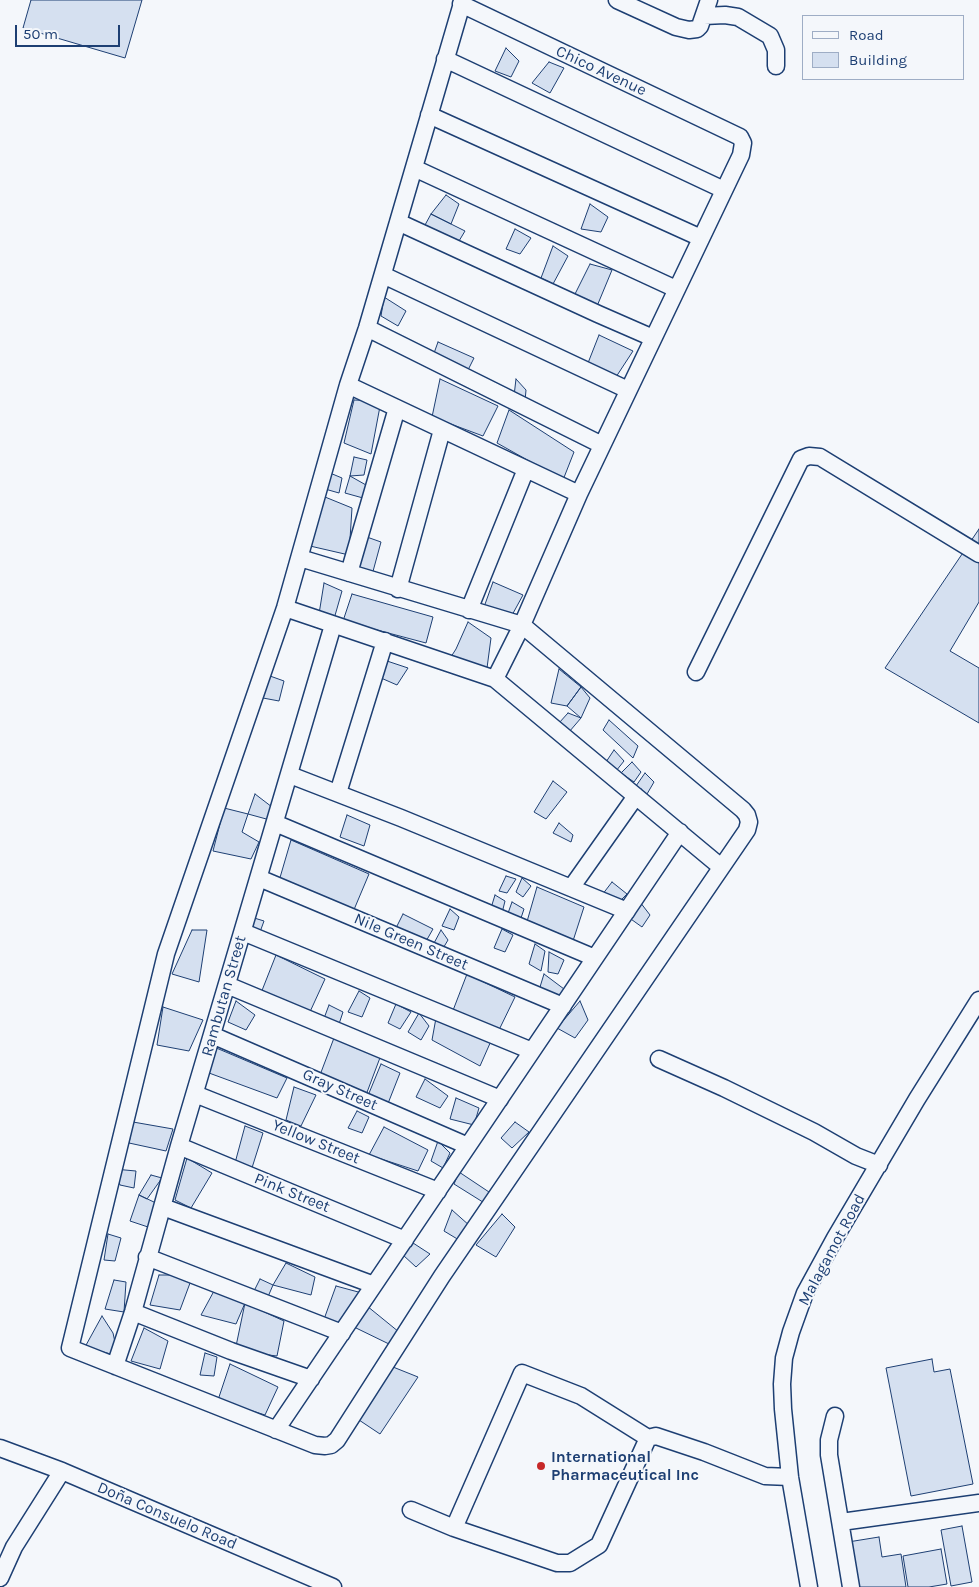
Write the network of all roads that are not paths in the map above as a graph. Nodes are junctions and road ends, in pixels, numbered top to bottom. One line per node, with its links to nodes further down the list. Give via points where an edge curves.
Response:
1 (620, 1): 3 (street, via 689,30 700,26)
2 (462, 2): 4 (street); 8 (street, Chico Avenue, via 740,137 743,148)
3 (706, 8): 5 (street, via 738,17 770,36 776,50)
4 (446, 59): 6 (street); 8 (street)
5 (776, 66)
6 (429, 115): 7 (street); 10 (street)
7 (414, 168): 9 (street); 12 (street)
8 (724, 190): 10 (street)
9 (398, 222): 11 (street); 14 (street)
10 (701, 238): 12 (street)
11 (382, 275): 13 (street); 16 (street)
12 (676, 289): 14 (street)
13 (367, 328): 15 (street); 19 (street)
14 (653, 338): 16 (street)
15 (348, 386): 17 (street); 23 (street)
16 (628, 390): 19 (street)
17 (397, 408): 18 (street); 24 (street)
18 (442, 430): 20 (street); 25 (street)
19 (602, 445): 21 (street)
20 (526, 469): 21 (street); 27 (street)
21 (579, 494): 29 (street)
22 (979, 554): 31 (street, via 820,457 801,459)
23 (300, 558): 24 (street); 26 (street)
24 (349, 573): 25 (street)
25 (398, 589): 27 (street)
26 (285, 608): 28 (street); 62 (street, via 166,954 70,1348)
27 (469, 610): 29 (street)
28 (333, 625): 30 (street); 33 (street, Rambutan Street)
29 (522, 625): 32 (street); 38 (street, via 743,810 749,822 747,830)
30 (385, 641): 32 (street); 34 (street)
31 (696, 672)
32 (494, 679): 35 (street)
33 (290, 775): 34 (street); 36 (street, Rambutan Street)
34 (338, 793): 40 (street)
35 (636, 796): 37 (street); 40 (street)
36 (275, 823): 39 (street, Rambutan Street); 43 (street)
37 (680, 832): 38 (street); 41 (street)
38 (721, 867): 65 (street, via 442,1276 336,1440 331,1445 315,1445)
39 (258, 878): 42 (street, Rambutan Street); 46 (street, Nile Green Street)
40 (571, 888): 41 (street)
41 (627, 911): 43 (street)
42 (243, 932): 44 (street, Rambutan Street); 48 (street)
43 (595, 958): 46 (street)
44 (227, 985): 47 (street, Rambutan Street); 51 (street)
45 (979, 1000): 54 (street, Malagamot Road)
46 (563, 1006): 48 (street)
47 (212, 1035): 50 (street, Rambutan Street); 53 (street, Gray Street)
48 (532, 1051): 51 (street)
49 (658, 1059): 54 (street, via 814,1132 856,1156)
50 (195, 1094): 52 (street, Rambutan Street); 55 (street, Yellow Street)
51 (500, 1099): 53 (street)
52 (179, 1146): 56 (street, Rambutan Street); 57 (street, Pink Street)
53 (468, 1146): 55 (street)
54 (879, 1164): 69 (street, Malagamot Road, via 805,1293 791,1332 782,1384)
55 (438, 1191): 57 (street)
56 (163, 1207): 58 (street, Rambutan Street); 59 (street)
57 (405, 1240): 59 (street)
58 (147, 1257): 60 (street, Rambutan Street); 61 (street)
59 (374, 1285): 61 (street)
60 (133, 1312): 62 (street, Rambutan Street); 63 (street)
61 (342, 1333): 63 (street)
62 (114, 1366): 65 (street)
63 (310, 1379): 65 (street)
64 (835, 1416): 72 (street, via 829,1455)
65 (276, 1430)
66 (648, 1438): 69 (street, via 656,1436 765,1476); 73 (street, via 599,1545 570,1562 557,1564); 73 (street, via 581,1396 522,1373)
67 (0, 1448): 68 (street, Doña Consuelo Road)
68 (62, 1472): 74 (street, via 14,1547); 75 (street, Doña Consuelo Road)
69 (790, 1477): 76 (street, Malagamot Road)
70 (979, 1503): 72 (street)
71 (411, 1510): 73 (street)
72 (841, 1522): 77 (street)
73 (454, 1528)
74 (0, 1578)
75 (333, 1587)
76 (809, 1587)
77 (851, 1587)

